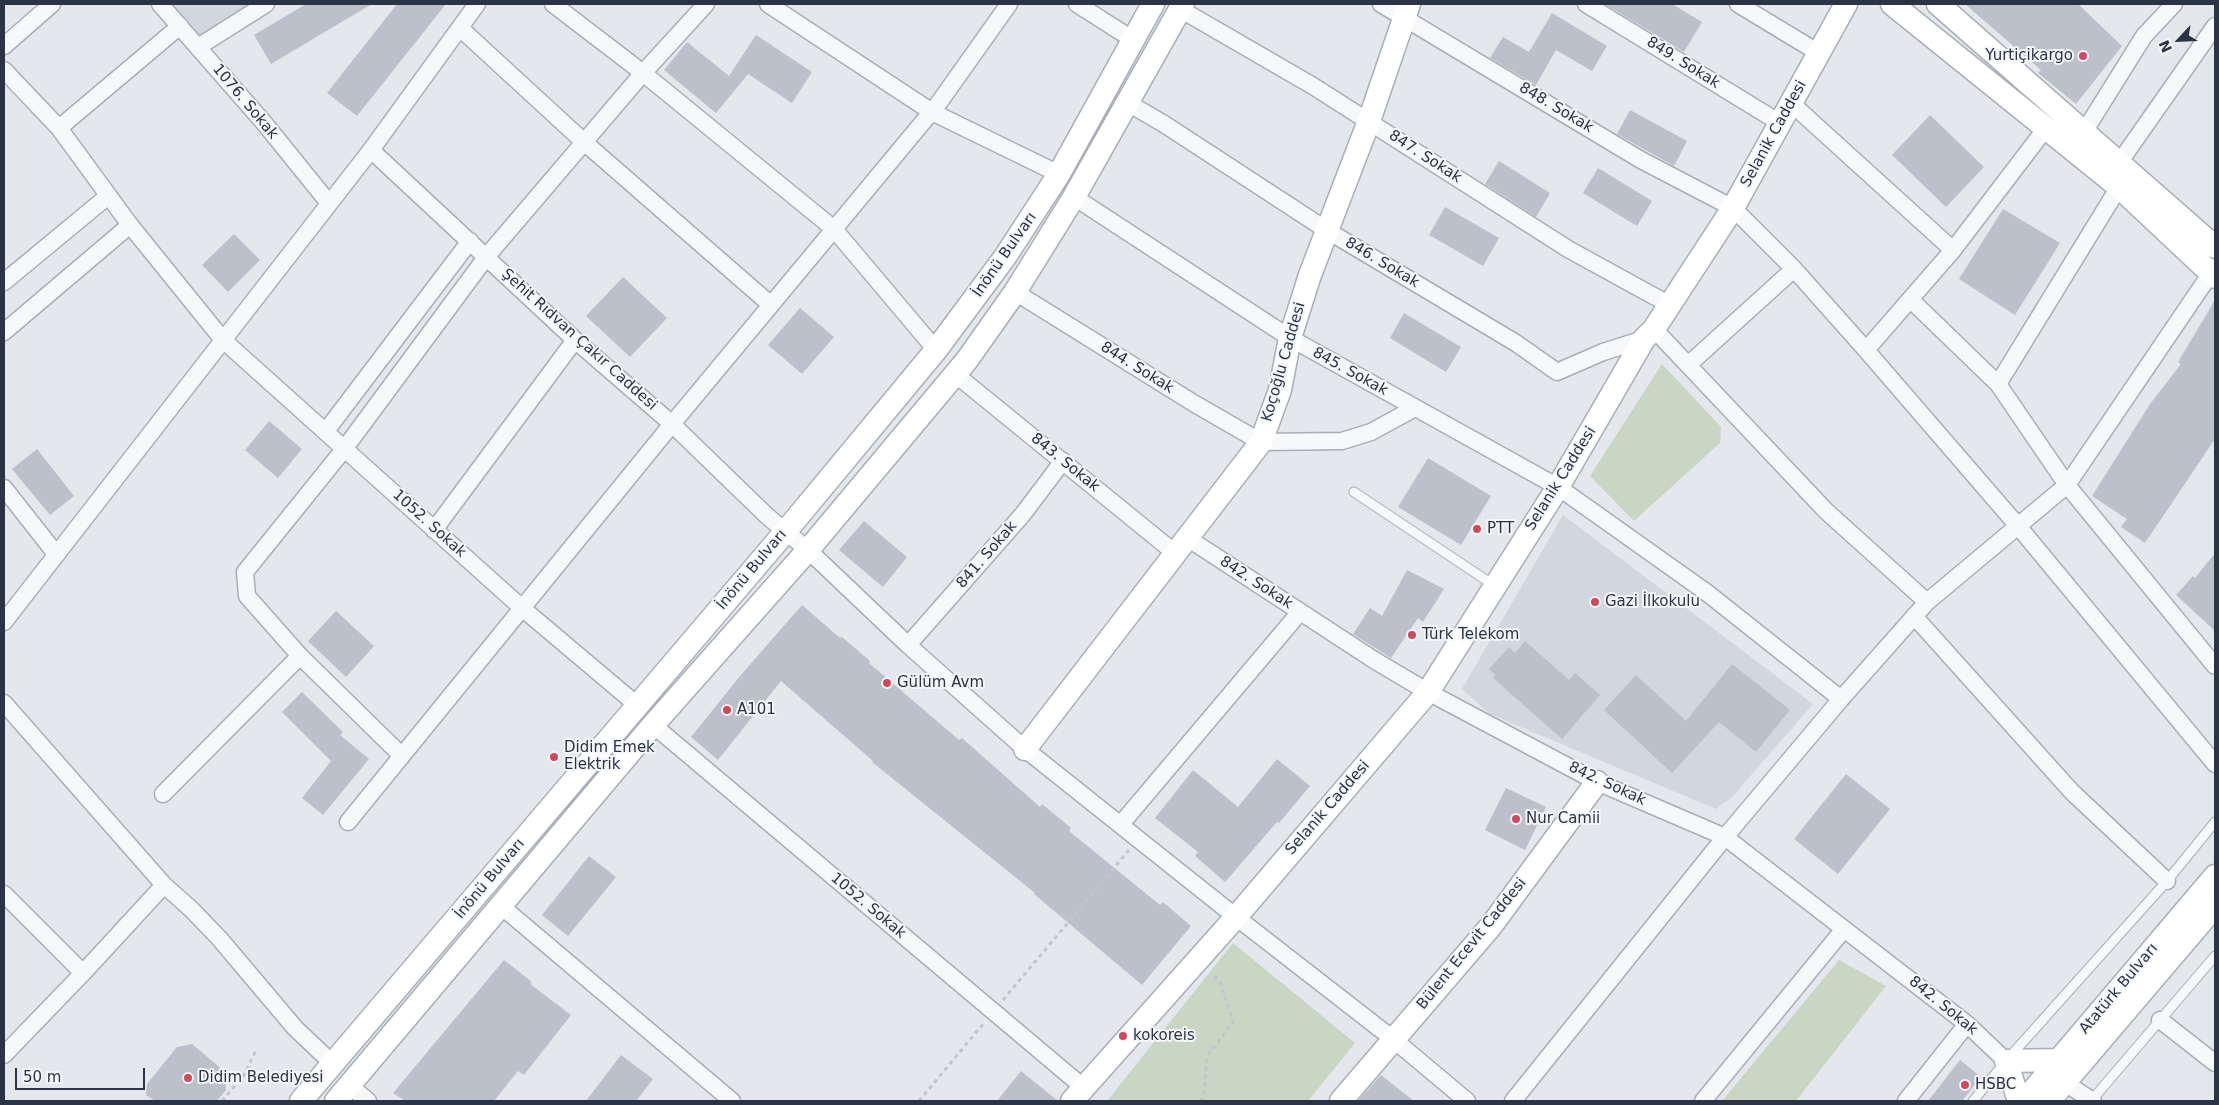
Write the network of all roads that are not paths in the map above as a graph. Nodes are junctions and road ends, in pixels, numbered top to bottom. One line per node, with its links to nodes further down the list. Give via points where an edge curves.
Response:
1 (52, 4): 24 (street)
2 (160, 4): 20 (street, 1076. Sokak)
3 (266, 4): 25 (street)
4 (478, 4): 22 (street)
5 (553, 4): 28 (street)
6 (706, 4): 28 (street)
7 (768, 4): 30 (street)
8 (1009, 4): 30 (street)
9 (1078, 4): 23 (street)
10 (1153, 4): 23 (main road, İnönü Bulvarı)
11 (1381, 4): 19 (street, 848. Sokak)
12 (1586, 4): 31 (street, 849. Sokak)
13 (1738, 4): 26 (street)
14 (1846, 4): 26 (main road, Selanik Caddesi)
15 (1892, 4): 34 (main road)
16 (1938, 4): 35 (main road)
17 (2174, 4): 35 (street, via 2144,36)
18 (1182, 6): 29 (main road, İnönü Bulvarı); 32 (street, 847. Sokak)
19 (1407, 11): 32 (main road, Koçoğlu Caddesi); 44 (street, 848. Sokak, via 1641,160)
20 (180, 26): 25 (street, 1076. Sokak); 33 (street)
21 (2215, 26): 38 (street)
22 (460, 28): 36 (street); 37 (street)
23 (1132, 39): 39 (main road, İnönü Bulvarı)
24 (4, 46)
25 (198, 47): 43 (street, 1076. Sokak)
26 (1818, 53): 31 (main road, Selanik Caddesi)
27 (4, 70): 33 (street, 1052. Sokak)
28 (643, 73): 36 (street); 46 (street)
29 (1128, 103): 42 (main road, İnönü Bulvarı); 47 (street, 846. Sokak)
30 (932, 112): 39 (street); 46 (street)
31 (1786, 113): 44 (main road, Selanik Caddesi); 50 (street, 849. Sokak)
32 (1368, 121): 47 (main road, Koçoğlu Caddesi); 58 (street, 847. Sokak, via 1568,249)
33 (59, 128): 41 (street, 1052. Sokak)
34 (2046, 128): 40 (main road); 50 (street)
35 (2084, 132): 38 (main road)
36 (584, 142): 51 (street); 57 (street)
37 (370, 150): 43 (street); 48 (street, Şehit Rıdvan Çakır Caddesi)
38 (2119, 163): 49 (main road)
39 (1058, 174): 64 (main road, İnönü Bulvarı, via 1006,257)
40 (2119, 188): 53 (main road); 68 (street)
41 (108, 196): 45 (street, 1052. Sokak); 54 (street)
42 (1074, 197): 55 (main road, İnönü Bulvarı); 61 (street, 845. Sokak)
43 (328, 202): 62 (street)
44 (1733, 208): 52 (street, 848. Sokak); 58 (main road, Selanik Caddesi)
45 (130, 225): 59 (street); 62 (street, 1052. Sokak)
46 (834, 229): 57 (street); 64 (street)
47 (1328, 231): 60 (street, 846. Sokak, via 1516,343 1557,372); 61 (main road, Koçoğlu Caddesi)
48 (470, 241): 51 (street, Şehit Rıdvan Çakır Caddesi); 71 (street)
49 (2215, 246)
50 (1954, 250): 56 (street)
51 (487, 256): 63 (street, Şehit Rıdvan Çakır Caddesi); 73 (street)
52 (1794, 269): 65 (street, 848. Sokak); 66 (street)
53 (2214, 272): 75 (street)
54 (4, 282)
55 (1015, 292): 67 (main road, İnönü Bulvarı); 72 (street, 844. Sokak)
56 (1911, 300): 65 (street); 68 (street)
57 (771, 305): 70 (street)
58 (1670, 305): 60 (main road, Selanik Caddesi)
59 (4, 332)
60 (1649, 334): 66 (street); 76 (main road, Selanik Caddesi)
61 (1290, 338): 69 (street, 845. Sokak); 72 (main road, Koçoğlu Caddesi, via 1280,390)
62 (223, 340): 71 (street, 1052. Sokak); 84 (street)
63 (576, 340): 70 (street, Şehit Rıdvan Çakır Caddesi); 80 (street)
64 (936, 350): 81 (main road, İnönü Bulvarı)
65 (1866, 350): 79 (street, 848. Sokak)
66 (1688, 365): 86 (street, via 1826,511)
67 (955, 374): 74 (street, 843. Sokak); 83 (main road, İnönü Bulvarı)
68 (1998, 384): 75 (street)
69 (1415, 408): 72 (street, via 1371,432 1342,441); 76 (street, 845. Sokak)
70 (672, 424): 81 (street, Şehit Rıdvan Çakır Caddesi); 87 (street)
71 (326, 431): 73 (street, 1052. Sokak)
72 (1261, 442): 82 (main road, Koçoğlu Caddesi)
73 (345, 448): 80 (street, 1052. Sokak); 92 (street, via 244,572 247,596)
74 (1063, 462): 82 (street, 843. Sokak); 91 (street, 841. Sokak, via 1023,514)
75 (2067, 485): 79 (street); 93 (street)
76 (1558, 487): 85 (main road, Selanik Caddesi); 95 (street, 845. Sokak, via 1706,592)
77 (4, 488): 84 (street)
78 (1354, 492): 85 (lane)
79 (2018, 526): 86 (street); 101 (street, 848. Sokak)
80 (434, 530): 87 (street, 1052. Sokak)
81 (786, 531): 83 (street, Şehit Rıdvan Çakır Caddesi); 97 (main road, İnönü Bulvarı)
82 (1180, 545): 88 (street, 842. Sokak); 99 (main road, Koçoğlu Caddesi)
83 (808, 550): 91 (street, Şehit Rıdvan Çakır Caddesi); 98 (main road, İnönü Bulvarı)
84 (56, 554): 90 (street)
85 (1495, 586): 94 (main road, Selanik Caddesi)
86 (1927, 602): 89 (street)
87 (522, 608): 97 (street, 1052. Sokak); 100 (street)
88 (1300, 612): 94 (street, 842. Sokak); 106 (street)
89 (1914, 616): 95 (street); 109 (street, via 2072,792)
90 (4, 622)
91 (908, 645): 99 (street, Şehit Rıdvan Çakır Caddesi)
92 (300, 656): 100 (street); 103 (street)
93 (2215, 666)
94 (1428, 692): 102 (street, 842. Sokak); 114 (main road, Selanik Caddesi)
95 (1841, 699): 107 (street)
96 (4, 703): 110 (street)
97 (637, 705): 125 (main road, İnönü Bulvarı)
98 (654, 725): 112 (main road, İnönü Bulvarı); 128 (street, 1052. Sokak)
99 (1025, 749): 106 (street, Şehit Rıdvan Çakır Caddesi)
100 (402, 756): 104 (street)
101 (2215, 764)
102 (1597, 782): 107 (street, 842. Sokak); 120 (main road, Bülent Ecevit Caddesi, via 1491,926)
103 (163, 794)
104 (348, 822)
105 (2215, 822): 109 (lane)
106 (1121, 824): 114 (street, Şehit Rıdvan Çakır Caddesi)
107 (1725, 837): 115 (street, 842. Sokak); 134 (street)
108 (2215, 876): 122 (main road, Atatürk Bulvarı)
109 (2167, 881): 123 (lane)
110 (164, 885): 117 (street); 125 (street, via 219,938 295,1028)
111 (4, 894): 117 (street)
112 (501, 906): 127 (main road, İnönü Bulvarı); 131 (street)
113 (2215, 906): 126 (main road, Atatürk Bulvarı)
114 (1236, 917): 120 (street, Şehit Rıdvan Çakır Caddesi); 128 (main road, Selanik Caddesi)
115 (1844, 930): 119 (street, 842. Sokak); 135 (street)
116 (2215, 956): 118 (lane)
117 (83, 973): 121 (street)
118 (2160, 1020): 124 (street); 141 (lane)
119 (1967, 1024): 123 (street, 842. Sokak); 136 (street)
120 (1393, 1039): 132 (main road, Bülent Ecevit Caddesi); 133 (street, Şehit Rıdvan Çakır Caddesi)
121 (4, 1055)
122 (2058, 1060): 123 (main road); 139 (main road, Atatürk Bulvarı)
123 (2006, 1061): 137 (lane); 138 (main road)
124 (2215, 1063)
125 (333, 1064): 129 (main road, İnönü Bulvarı)
126 (2065, 1083): 140 (main road, Atatürk Bulvarı); 141 (street)
127 (343, 1094): 130 (street)
128 (1078, 1094)
129 (300, 1101)
130 (368, 1101)
131 (732, 1101)
132 (1341, 1101)
133 (1467, 1101)
134 (1513, 1101)
135 (1703, 1101)
136 (1906, 1101)
137 (1973, 1101)
138 (2019, 1101)
139 (2024, 1101)
140 (2049, 1101)
141 (2092, 1101)

